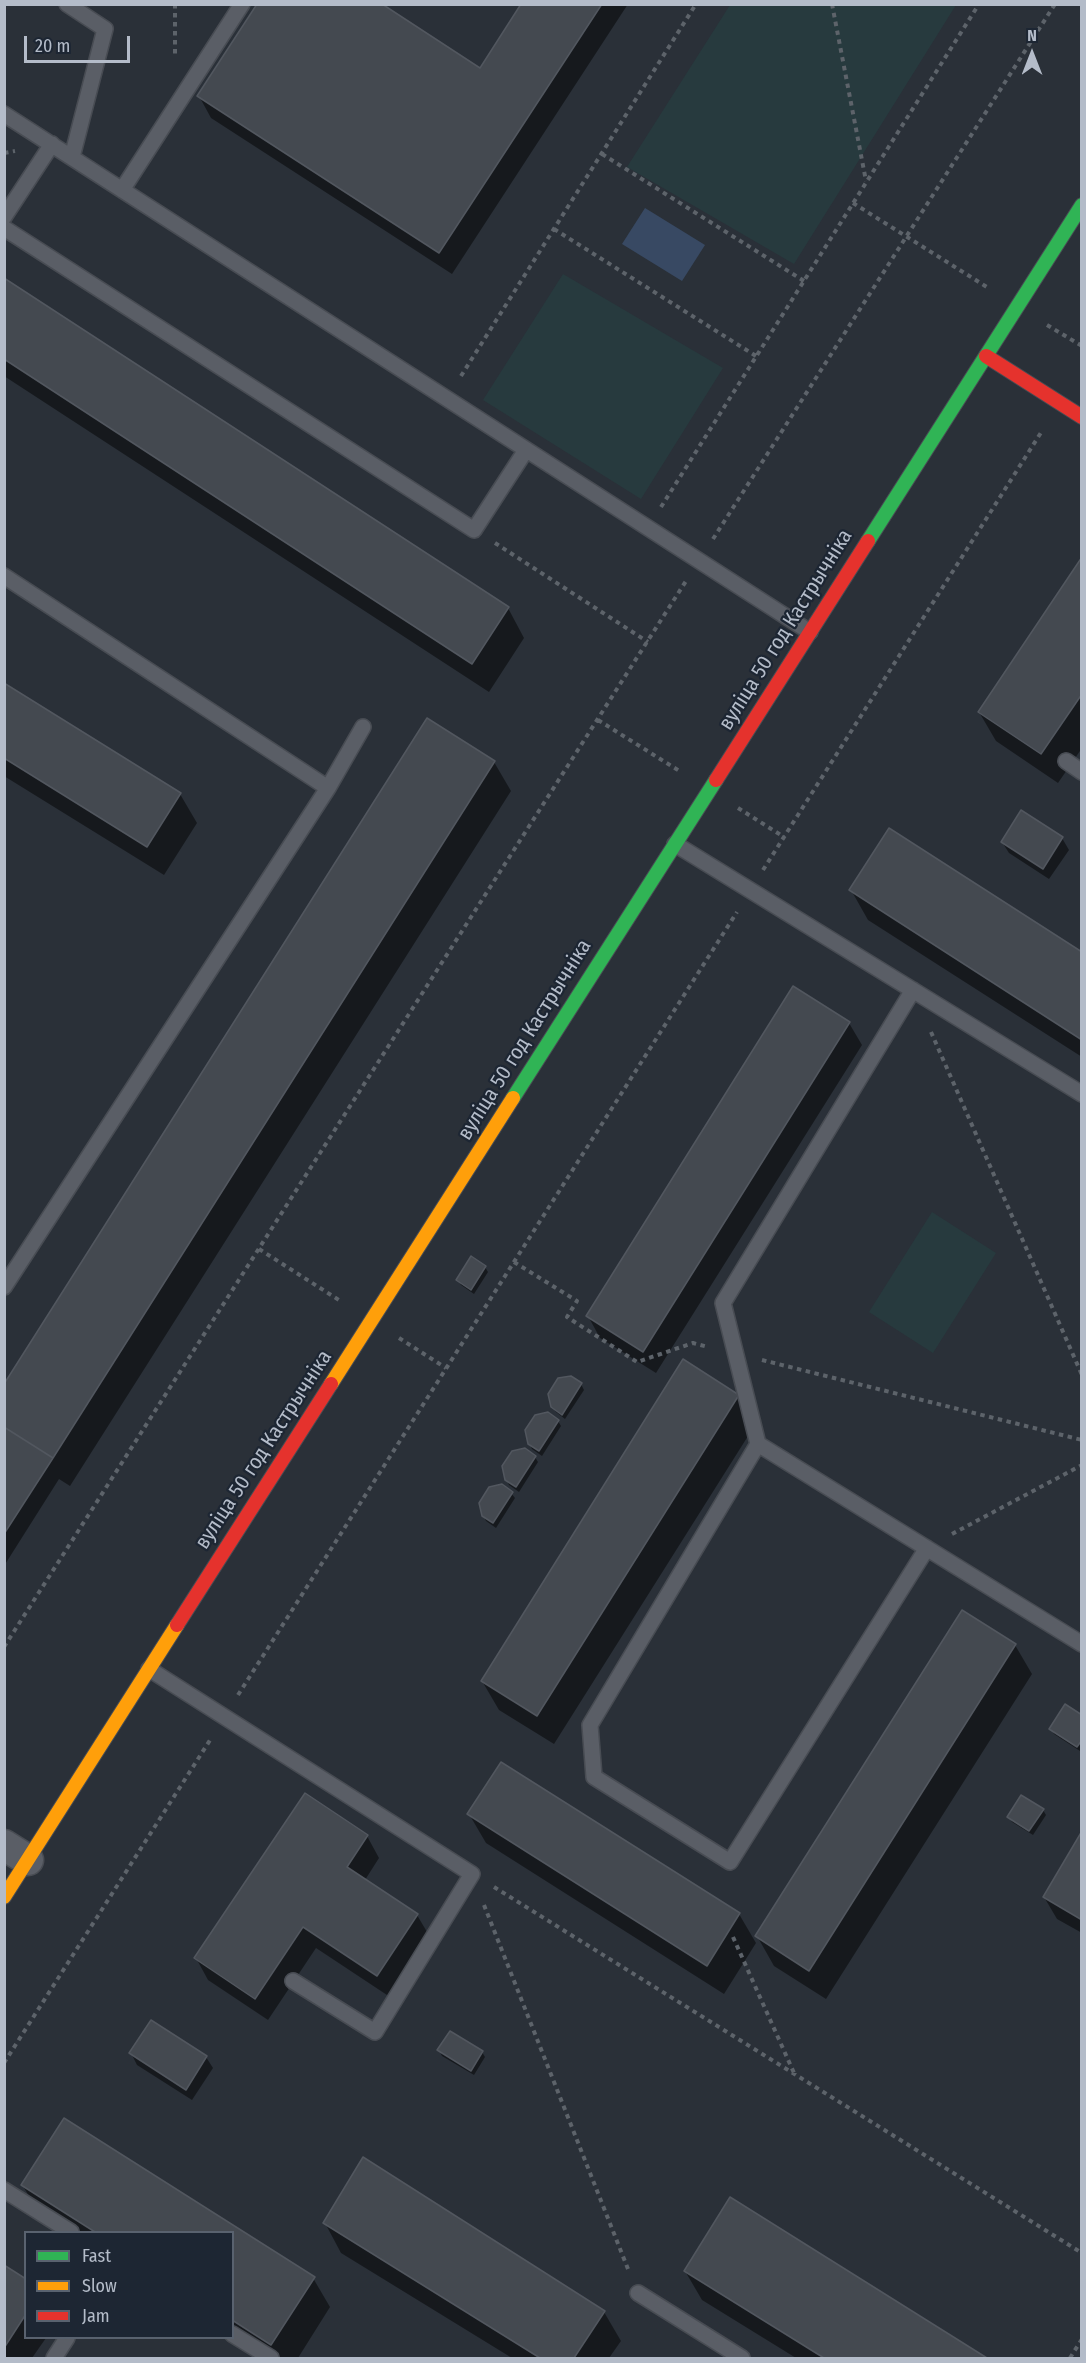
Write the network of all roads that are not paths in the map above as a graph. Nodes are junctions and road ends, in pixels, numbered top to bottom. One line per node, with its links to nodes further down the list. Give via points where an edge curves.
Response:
1 (67, 4): 5 (lane, via 105,29)
2 (242, 4): 6 (lane)
3 (4, 114): 4 (lane)
4 (51, 144): 5 (lane); 8 (lane)
5 (72, 157): 6 (lane)
6 (122, 190): 12 (lane)
7 (1082, 205): 10 (street, вуліца 50 год Кастрычніка)
8 (4, 217)
9 (4, 228): 12 (lane, via 474,530)
10 (986, 356): 11 (street); 14 (street, вуліца 50 год Кастрычніка)
11 (1082, 417)
12 (526, 450): 14 (lane)
13 (4, 576): 18 (lane)
14 (810, 632): 19 (street, вуліца 50 год Кастрычніка)
15 (363, 727): 18 (lane)
16 (1066, 761): 17 (lane)
17 (1082, 772)
18 (327, 788): 22 (lane)
19 (675, 844): 20 (lane); 26 (street, вуліца 50 год Кастрычніка)
20 (913, 990): 21 (lane); 23 (lane, via 723,1303)
21 (1082, 1094)
22 (4, 1287)
23 (758, 1444): 24 (lane); 24 (lane, via 590,1725 594,1777 730,1862)
24 (927, 1548): 25 (lane)
25 (1082, 1644)
26 (149, 1669): 27 (street, вуліца 50 год Кастрычніка); 29 (lane, via 472,1874 375,2032)
27 (16, 1852): 28 (street, вуліца 50 год Кастрычніка)
28 (4, 1897)
29 (293, 1981)
30 (4, 2190): 31 (lane)
31 (69, 2231)
32 (638, 2293): 37 (lane)
33 (234, 2335): 36 (lane)
34 (66, 2339): 35 (lane)
35 (54, 2358)
36 (270, 2358)
37 (742, 2358)

